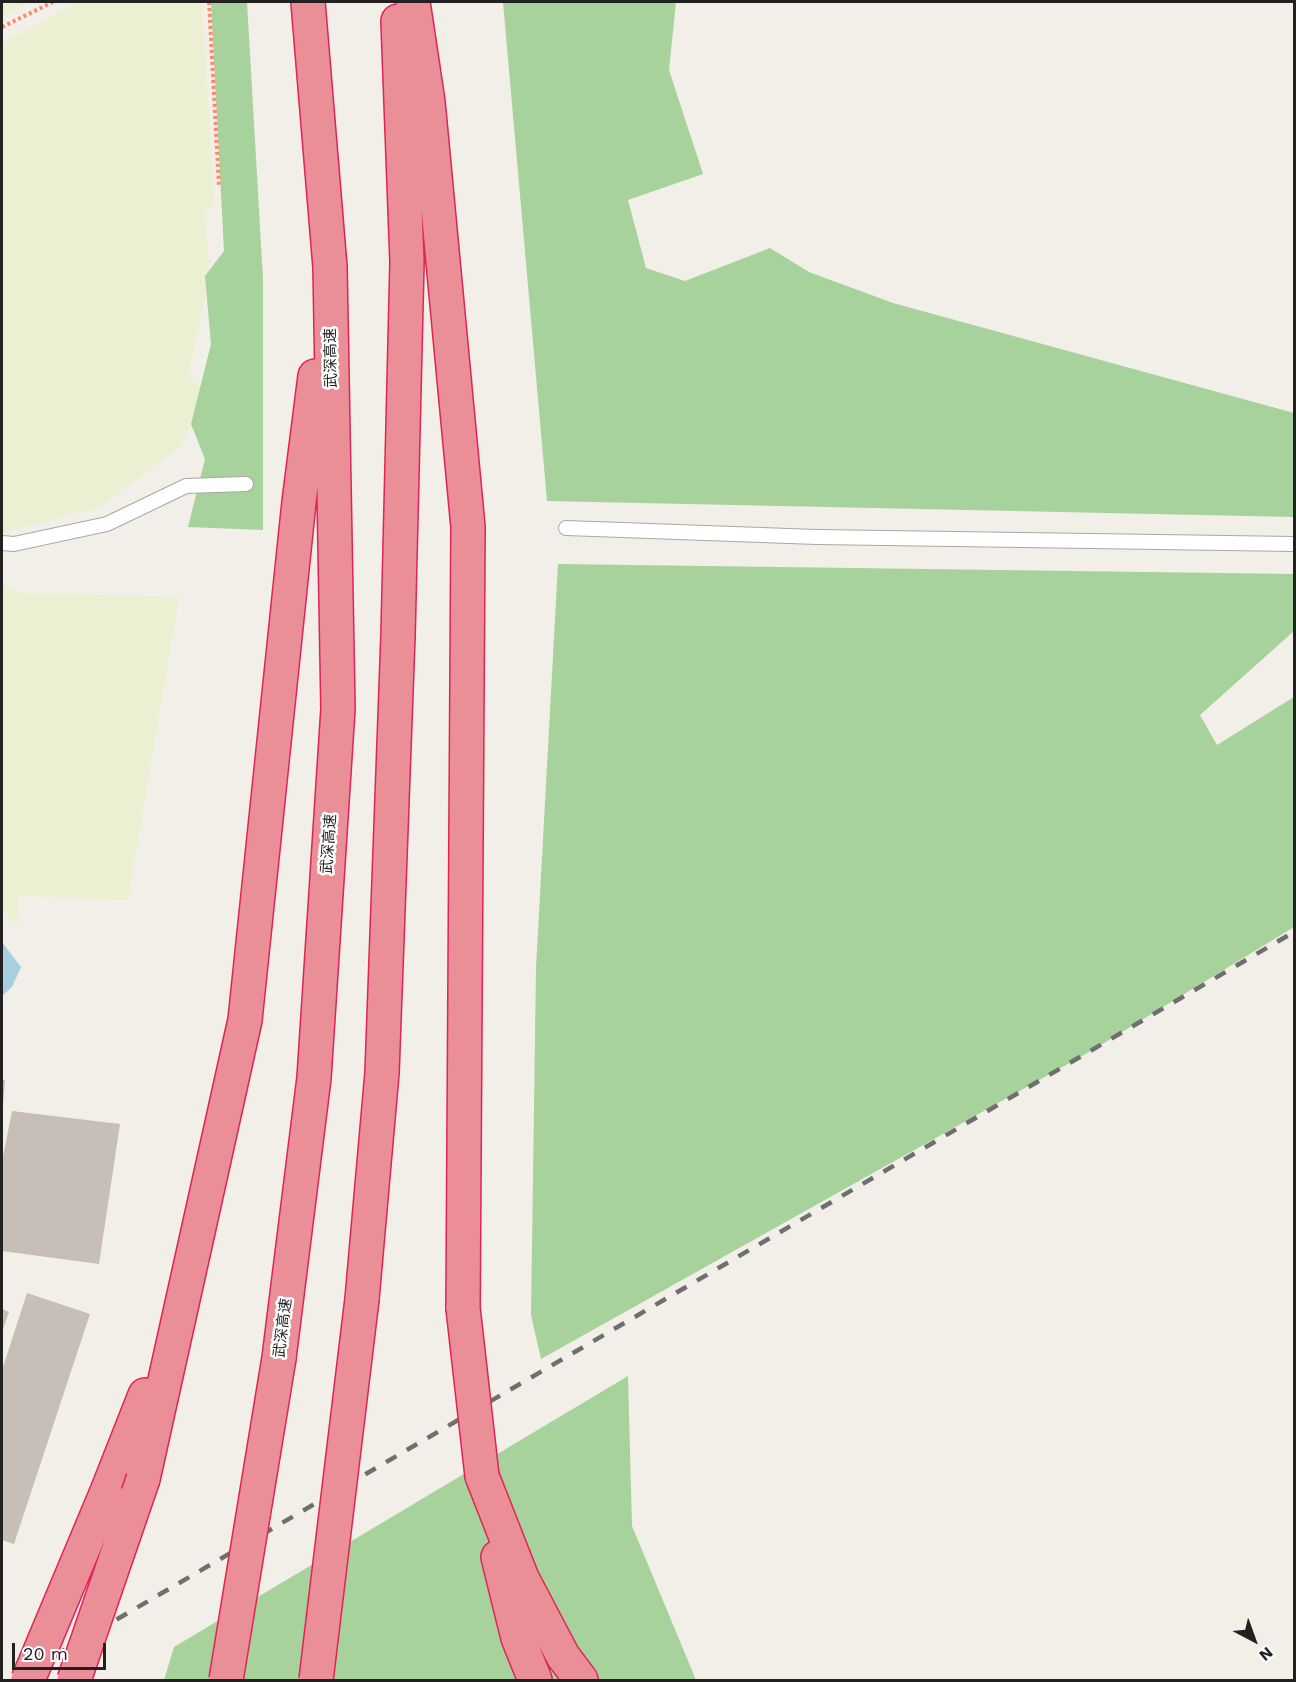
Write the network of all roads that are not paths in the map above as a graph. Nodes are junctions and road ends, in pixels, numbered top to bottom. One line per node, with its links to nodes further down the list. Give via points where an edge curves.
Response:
1 (308, 2): 4 (highway, 武深高速)
2 (397, 2): 14 (highway, bridge, via 407,262 382,1073 362,1299)
3 (412, 2): 10 (highway, bridge, via 428,102 468,527 463,1308)
4 (330, 267): 9 (highway, via 299,502 245,1020); 13 (highway, 武深高速, bridge, via 338,709 314,1078 279,1358)
5 (246, 484): 7 (lane, via 186,486 107,524 14,544)
6 (566, 528): 8 (lane, via 817,537)
7 (2, 543)
8 (1294, 544)
9 (186, 1290): 11 (highway, bridge); 12 (highway, bridge, via 143,1479)
10 (482, 1476): 15 (highway, via 505,1594); 16 (highway, via 522,1578 563,1656)
11 (28, 1680)
12 (74, 1680)
13 (226, 1680)
14 (316, 1680)
15 (535, 1680)
16 (581, 1680)

